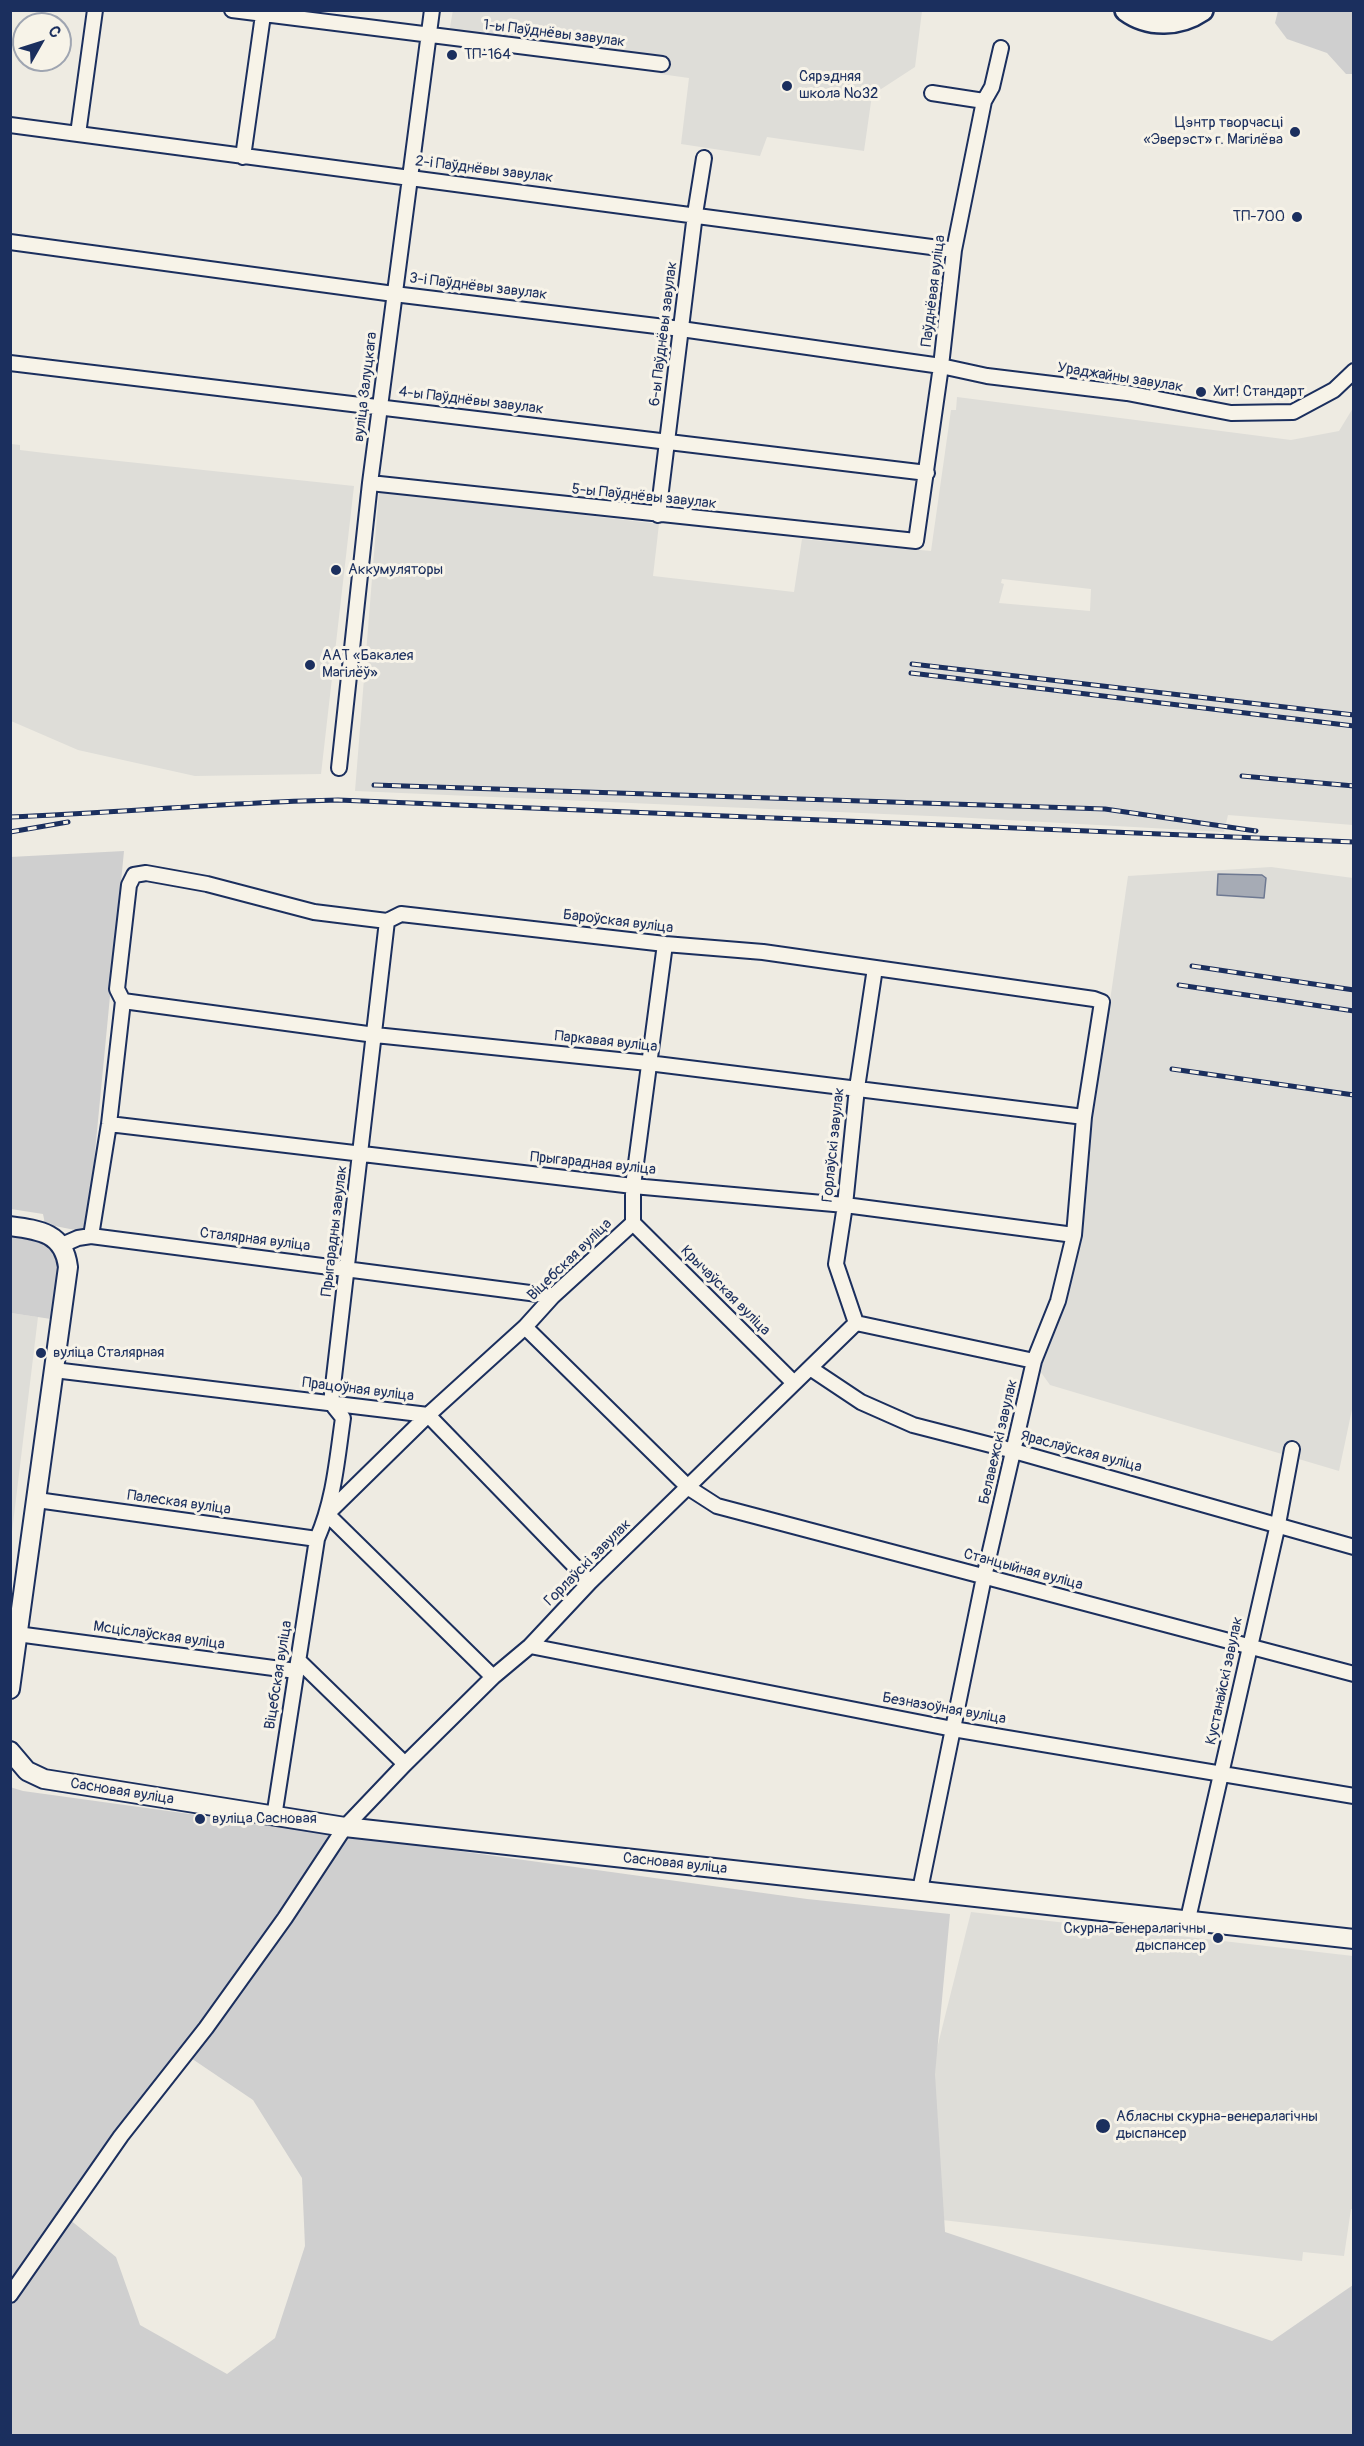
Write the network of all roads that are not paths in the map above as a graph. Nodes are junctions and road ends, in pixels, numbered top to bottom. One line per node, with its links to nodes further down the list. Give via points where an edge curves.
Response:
1 (95, 10): 13 (street)
2 (232, 10): 6 (street, 1-ы Паўднёвы завулак)
3 (432, 10): 7 (street, вуліца Залуцкага)
4 (1126, 10): 5 (main road, via 1149,21 1185,20)
5 (1202, 10)
6 (263, 15): 7 (street, 1-ы Паўднёвы завулак); 14 (street)
7 (428, 35): 9 (street, 1-ы Паўднёвы завулак); 16 (street, вуліца Залуцкага)
8 (1001, 48): 11 (street, Паўднёвая вуліца, via 992,87)
9 (662, 64)
10 (932, 93): 11 (street)
11 (984, 101): 19 (street, Паўднёвая вуліца)
12 (10, 125): 13 (street, 2-і Паўднёвы завулак)
13 (78, 134): 14 (street, 2-і Паўднёвы завулак)
14 (243, 157): 16 (street, 2-і Паўднёвы завулак)
15 (704, 158): 17 (street, 6-ы Паўднёвы завулак)
16 (411, 178): 17 (street, 2-і Паўднёвы завулак); 20 (street, вуліца Залуцкага)
17 (695, 214): 19 (street, 2-і Паўднёвы завулак); 21 (street, 6-ы Паўднёвы завулак)
18 (10, 242): 20 (street, 3-і Паўднёвы завулак)
19 (954, 250): 23 (street, Паўднёвая вуліца)
20 (394, 294): 21 (street, 3-і Паўднёвы завулак); 25 (street, вуліца Залуцкага)
21 (681, 329): 23 (street, 3-і Паўднёвы завулак); 26 (street, 6-ы Паўднёвы завулак)
22 (10, 363): 25 (street, 4-ы Паўднёвы завулак)
23 (941, 366): 24 (street, Ураджайны завулак, via 1245,414 1293,412 1334,390); 27 (street, Паўднёвая вуліца)
24 (1353, 371)
25 (380, 406): 26 (street, 4-ы Паўднёвы завулак); 28 (street, вуліца Залуцкага)
26 (668, 442): 27 (street, 4-ы Паўднёвы завулак); 29 (street, 6-ы Паўднёвы завулак)
27 (927, 473): 30 (street, Паўднёвая вуліца)
28 (370, 483): 29 (street, 5-ы Паўднёвы завулак); 31 (street, вуліца Залуцкага)
29 (658, 515): 30 (street, 5-ы Паўднёвы завулак)
30 (916, 541)
31 (339, 768)
32 (387, 921): 33 (street, Бароўская вуліца, via 401,914); 35 (street, Бароўская вуліца, via 314,912 207,884 146,873 134,875 129,885 117,989); 37 (street, Прыгарадны завулак)
33 (664, 944): 34 (street, Бароўская вуліца, via 764,952); 38 (street, Віцебская вуліца)
34 (875, 968): 36 (street, Бароўская вуліца); 39 (street, Горлаўскі завулак)
35 (123, 1001): 37 (street, Паркавая вуліца); 41 (street)
36 (1102, 1002): 40 (street, Белавежскі завулак)
37 (375, 1035): 38 (street, Паркавая вуліца); 42 (street, Прыгарадны завулак)
38 (648, 1063): 39 (street, Паркавая вуліца); 43 (street, Віцебская вуліца)
39 (856, 1088): 40 (street, Паркавая вуліца); 44 (street, Горлаўскі завулак)
40 (1084, 1117): 47 (street, Белавежскі завулак)
41 (109, 1124): 42 (street, Прыгарадная вуліца); 48 (street)
42 (361, 1154): 43 (street, Прыгарадная вуліца); 50 (street, Прыгарадны завулак)
43 (633, 1186): 44 (street, Прыгарадная вуліца); 45 (street, Віцебская вуліца)
44 (845, 1205): 47 (street, Прыгарадная вуліца); 52 (street, Горлаўскі завулак, via 836,1264)
45 (633, 1223): 51 (street, Віцебская вуліца); 57 (street, Крычаўская вуліца)
46 (10, 1226): 49 (main road, via 49,1235)
47 (1074, 1235): 54 (street, Белавежскі завулак, via 1058,1301)
48 (91, 1236): 49 (street, Сталярная вуліца); 50 (street, Сталярная вуліца)
49 (62, 1245): 56 (main road, via 68,1267)
50 (348, 1268): 51 (street, Сталярная вуліца); 58 (street, Прыгарадны завулак)
51 (553, 1296): 53 (street, Віцебская вуліца)
52 (856, 1323): 54 (street); 55 (street, Горлаўскі завулак)
53 (525, 1327): 59 (street, Віцебская вуліца); 62 (street)
54 (1035, 1361): 61 (street, Белавежскі завулак)
55 (810, 1368): 57 (street, Горлаўскі завулак); 61 (street, Яраслаўская вуліца, via 861,1402 913,1425)
56 (54, 1370): 58 (street, Працоўная вуліца); 63 (main road)
57 (794, 1383): 62 (street, Горлаўскі завулак)
58 (331, 1403): 59 (street, Працоўная вуліца); 64 (street, Прыгарадны завулак, via 343,1418)
59 (428, 1415): 64 (street, Віцебская вуліца); 69 (street, Працоўная вуліца)
60 (1292, 1449): 65 (street, Кустанайскі завулак)
61 (1014, 1451): 65 (street, Яраслаўская вуліца); 68 (street, Белавежскі завулак)
62 (688, 1488): 68 (street, Станцыйная вуліца, via 717,1506); 69 (street, Горлаўскі завулак)
63 (37, 1500): 66 (street, Палеская вуліца); 70 (main road)
64 (327, 1514): 66 (street, Прыгарадны завулак); 75 (street)
65 (1278, 1524): 67 (street, Яраслаўская вуліца); 72 (street, Кустанайскі завулак)
66 (317, 1539): 73 (street, Віцебская вуліца)
67 (1353, 1547)
68 (984, 1576): 72 (street, Станцыйная вуліца); 77 (street, Белавежскі завулак)
69 (590, 1582): 71 (street, Горлаўскі завулак)
70 (17, 1634): 73 (street, Мсціслаўская вуліца); 76 (main road)
71 (530, 1646): 75 (street, Горлаўскі завулак); 77 (street, Безназоўная вуліца)
72 (1249, 1647): 74 (street, Станцыйная вуліца); 80 (street, Кустанайскі завулак)
73 (297, 1666): 79 (street); 82 (street, Віцебская вуліца)
74 (1353, 1674)
75 (493, 1677): 79 (street, Горлаўскі завулак)
76 (10, 1689)
77 (953, 1729): 80 (street, Безназоўная вуліца); 84 (street, Белавежскі завулак)
78 (10, 1751): 82 (main road, Сасновая вуліца, via 27,1771 44,1779)
79 (405, 1764): 83 (street, Горлаўскі завулак)
80 (1222, 1774): 81 (street, Безназоўная вуліца); 85 (street, Кустанайскі завулак)
81 (1353, 1796)
82 (274, 1817): 83 (main road, Сасновая вуліца)
83 (345, 1827): 84 (main road, Сасновая вуліца); 87 (street, Горлаўскі завулак, via 285,1918 121,2136)
84 (920, 1890): 85 (main road, Сасновая вуліца)
85 (1188, 1919): 86 (main road, Сасновая вуліца)
86 (1353, 1939)
87 (10, 2295)

